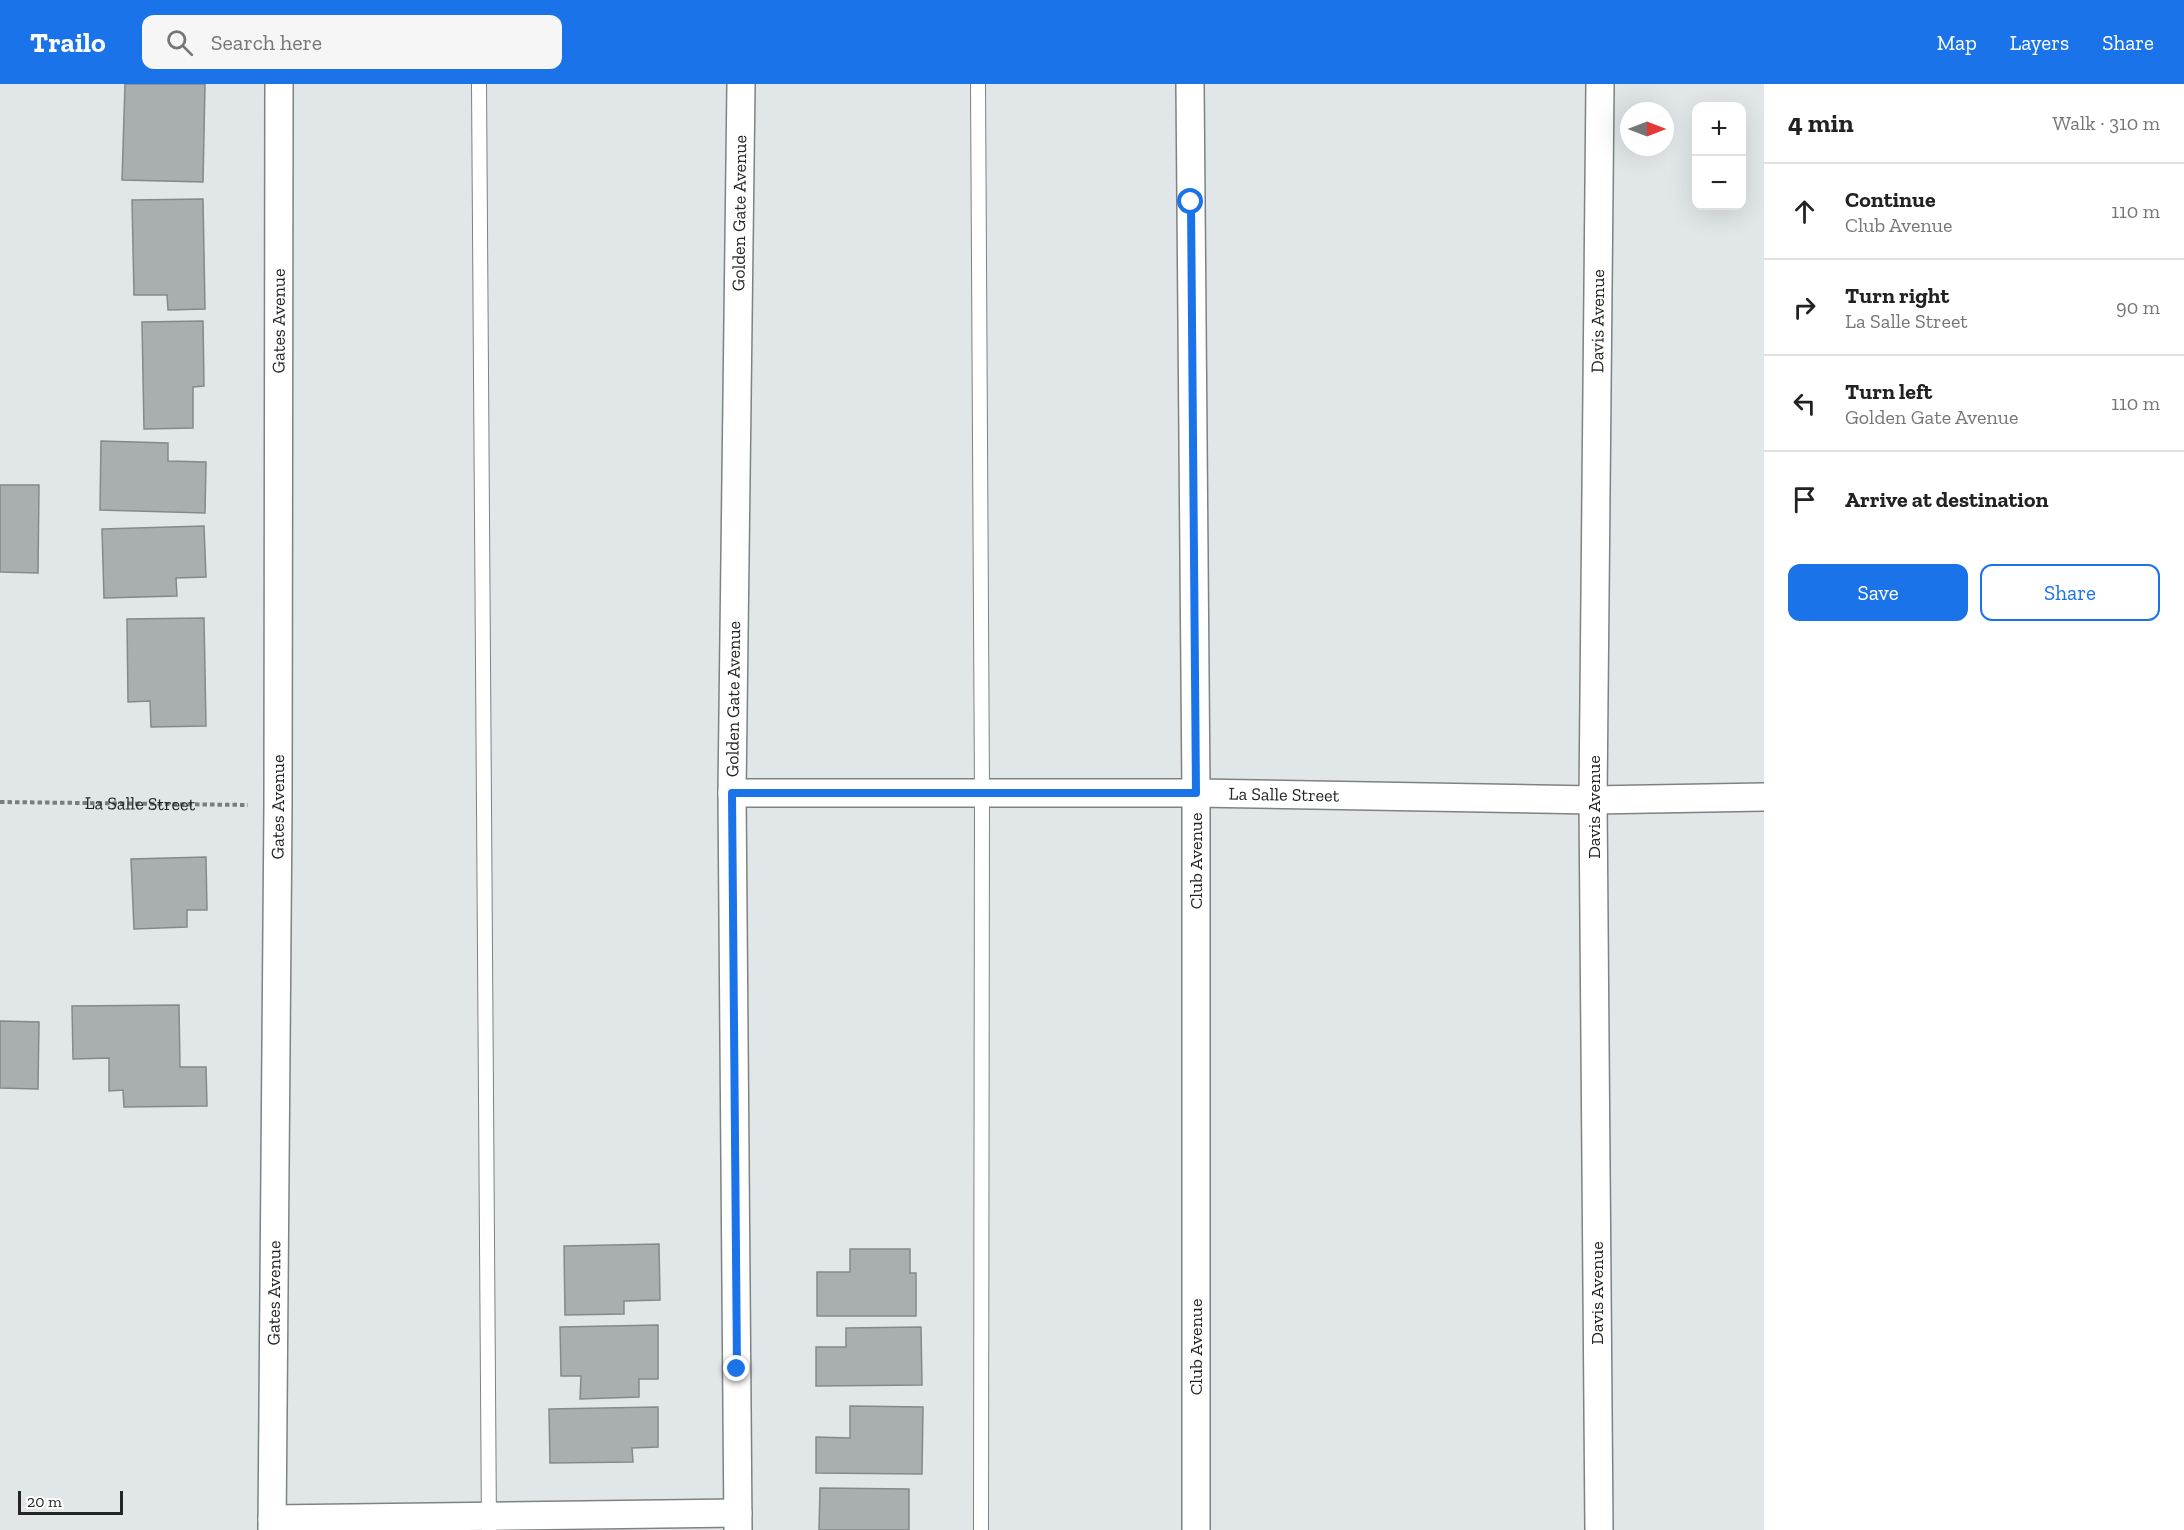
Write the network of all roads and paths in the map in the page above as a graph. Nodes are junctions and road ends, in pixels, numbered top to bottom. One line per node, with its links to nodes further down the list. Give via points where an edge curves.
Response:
1 (279, 84): 13 (street, Gates Avenue)
2 (479, 84): 15 (lane)
3 (741, 84): 7 (street, Golden Gate Avenue)
4 (978, 84): 8 (lane)
5 (1190, 84): 9 (street, Club Avenue)
6 (1600, 84): 11 (street, Davis Avenue)
7 (732, 793): 8 (street, La Salle Street); 14 (street, Golden Gate Avenue)
8 (982, 793): 9 (street, La Salle Street); 17 (lane)
9 (1196, 793): 11 (street, La Salle Street); 18 (street, Club Avenue)
10 (1764, 797): 11 (street, La Salle Street)
11 (1593, 800): 19 (street, Davis Avenue)
12 (0, 802): 13 (path, La Salle Street)
13 (278, 805): 16 (street, Gates Avenue)
14 (738, 1522): 15 (street)
15 (489, 1523): 16 (street)
16 (272, 1524)
17 (981, 1530)
18 (1196, 1530)
19 (1599, 1530)

